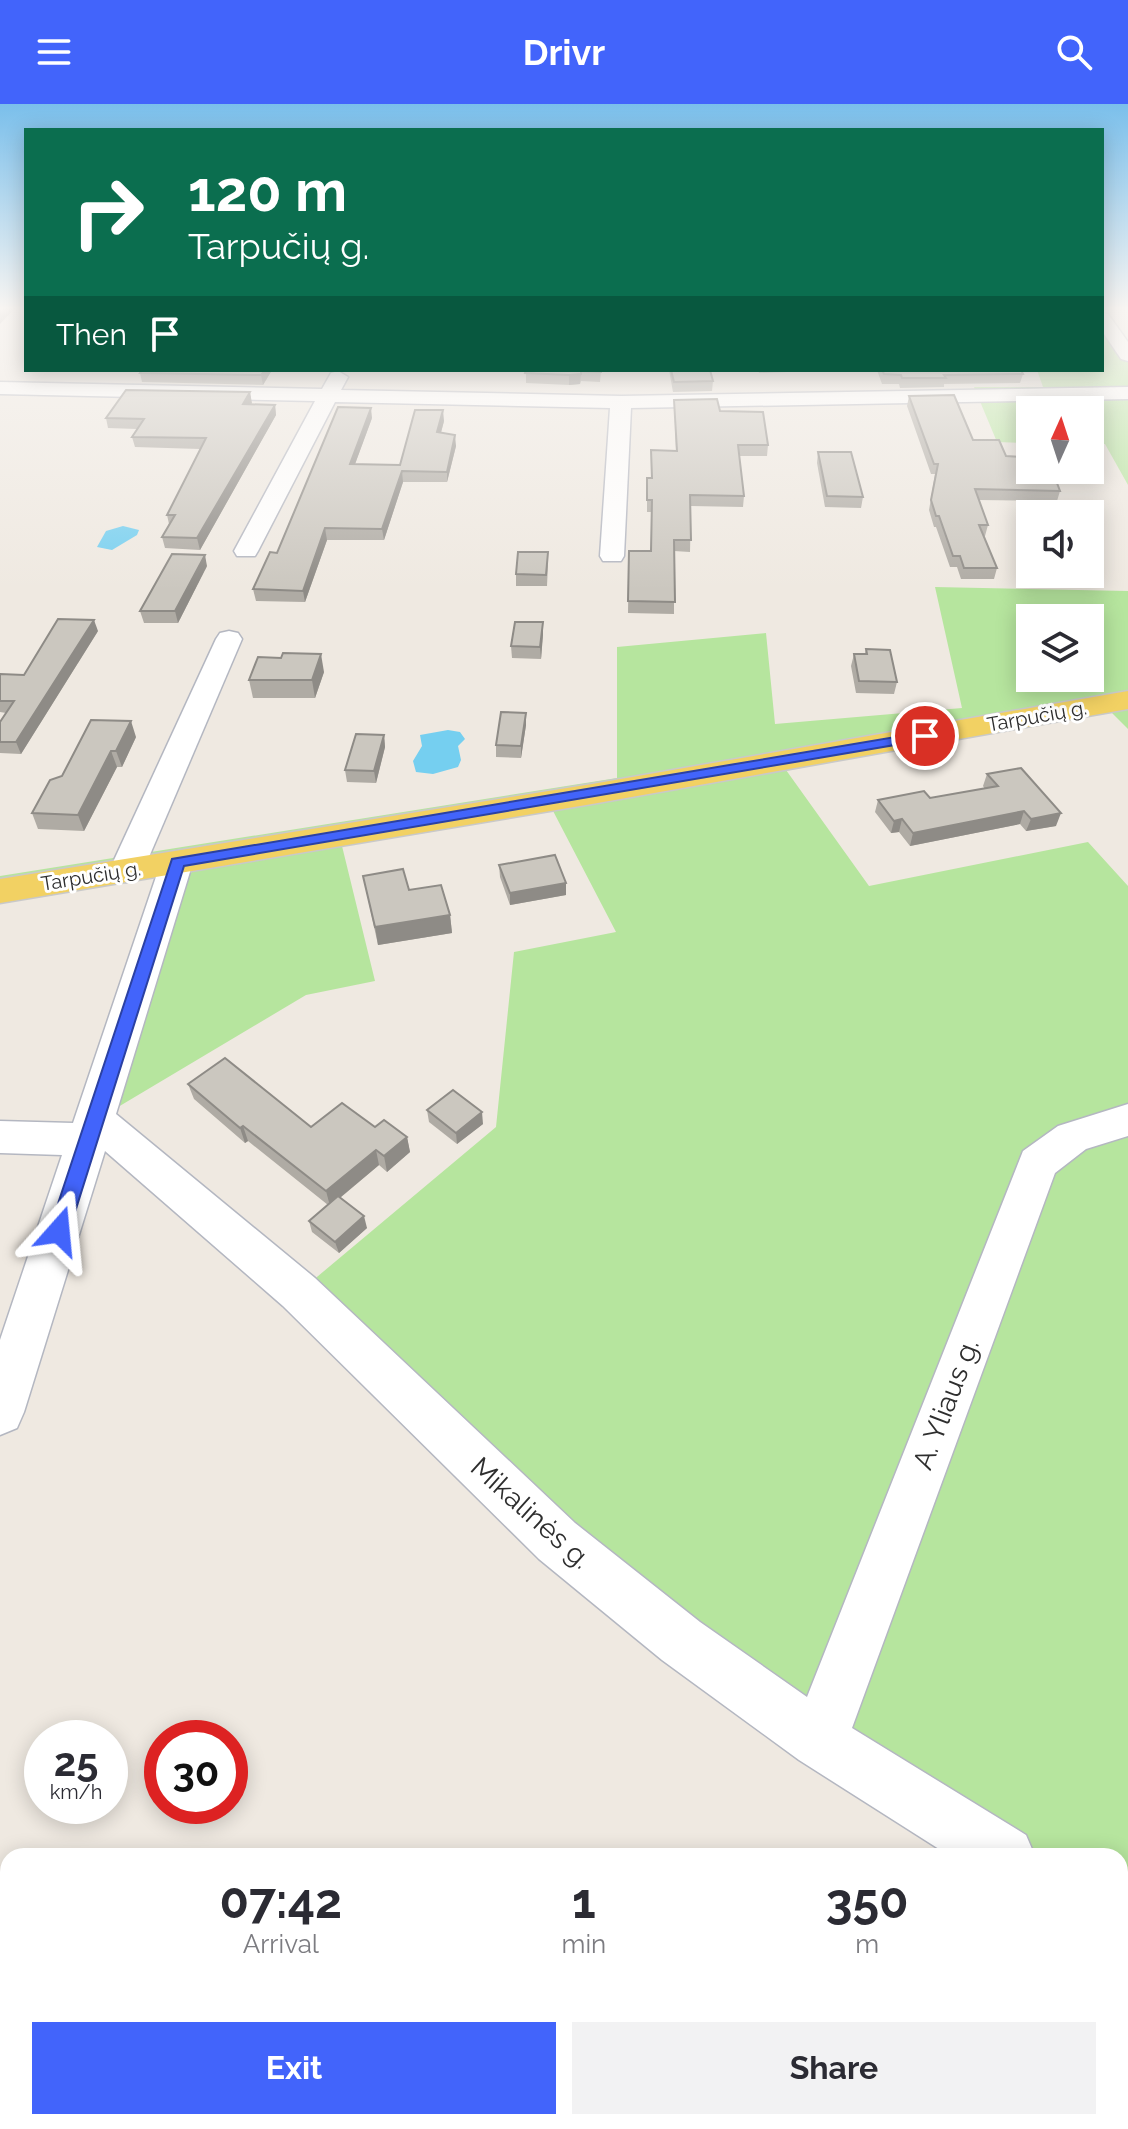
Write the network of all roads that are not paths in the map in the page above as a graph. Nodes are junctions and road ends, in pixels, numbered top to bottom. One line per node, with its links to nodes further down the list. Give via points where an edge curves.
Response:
1 (326, 400): 5 (street)
2 (548, 400): 4 (street)
3 (706, 400): 4 (street)
4 (621, 402): 6 (street)
5 (246, 551)
6 (612, 556)
7 (229, 639): 10 (street)
8 (1128, 700): 9 (main road, Tarpučių g.)
9 (177, 862): 10 (main road, Tarpučių g.); 13 (street)
10 (126, 871): 11 (main road, Tarpučių g.)
11 (0, 891)
12 (1128, 1120): 16 (street, A. Yliaus g., via 1072,1137 1038,1163)
13 (92, 1130): 14 (street); 15 (street); 16 (street, Mikalinės g., via 299,1292 557,1541 681,1641)
14 (0, 1137)
15 (0, 1412)
16 (819, 1740): 17 (street, Mikalinės g.)
17 (992, 1848)

